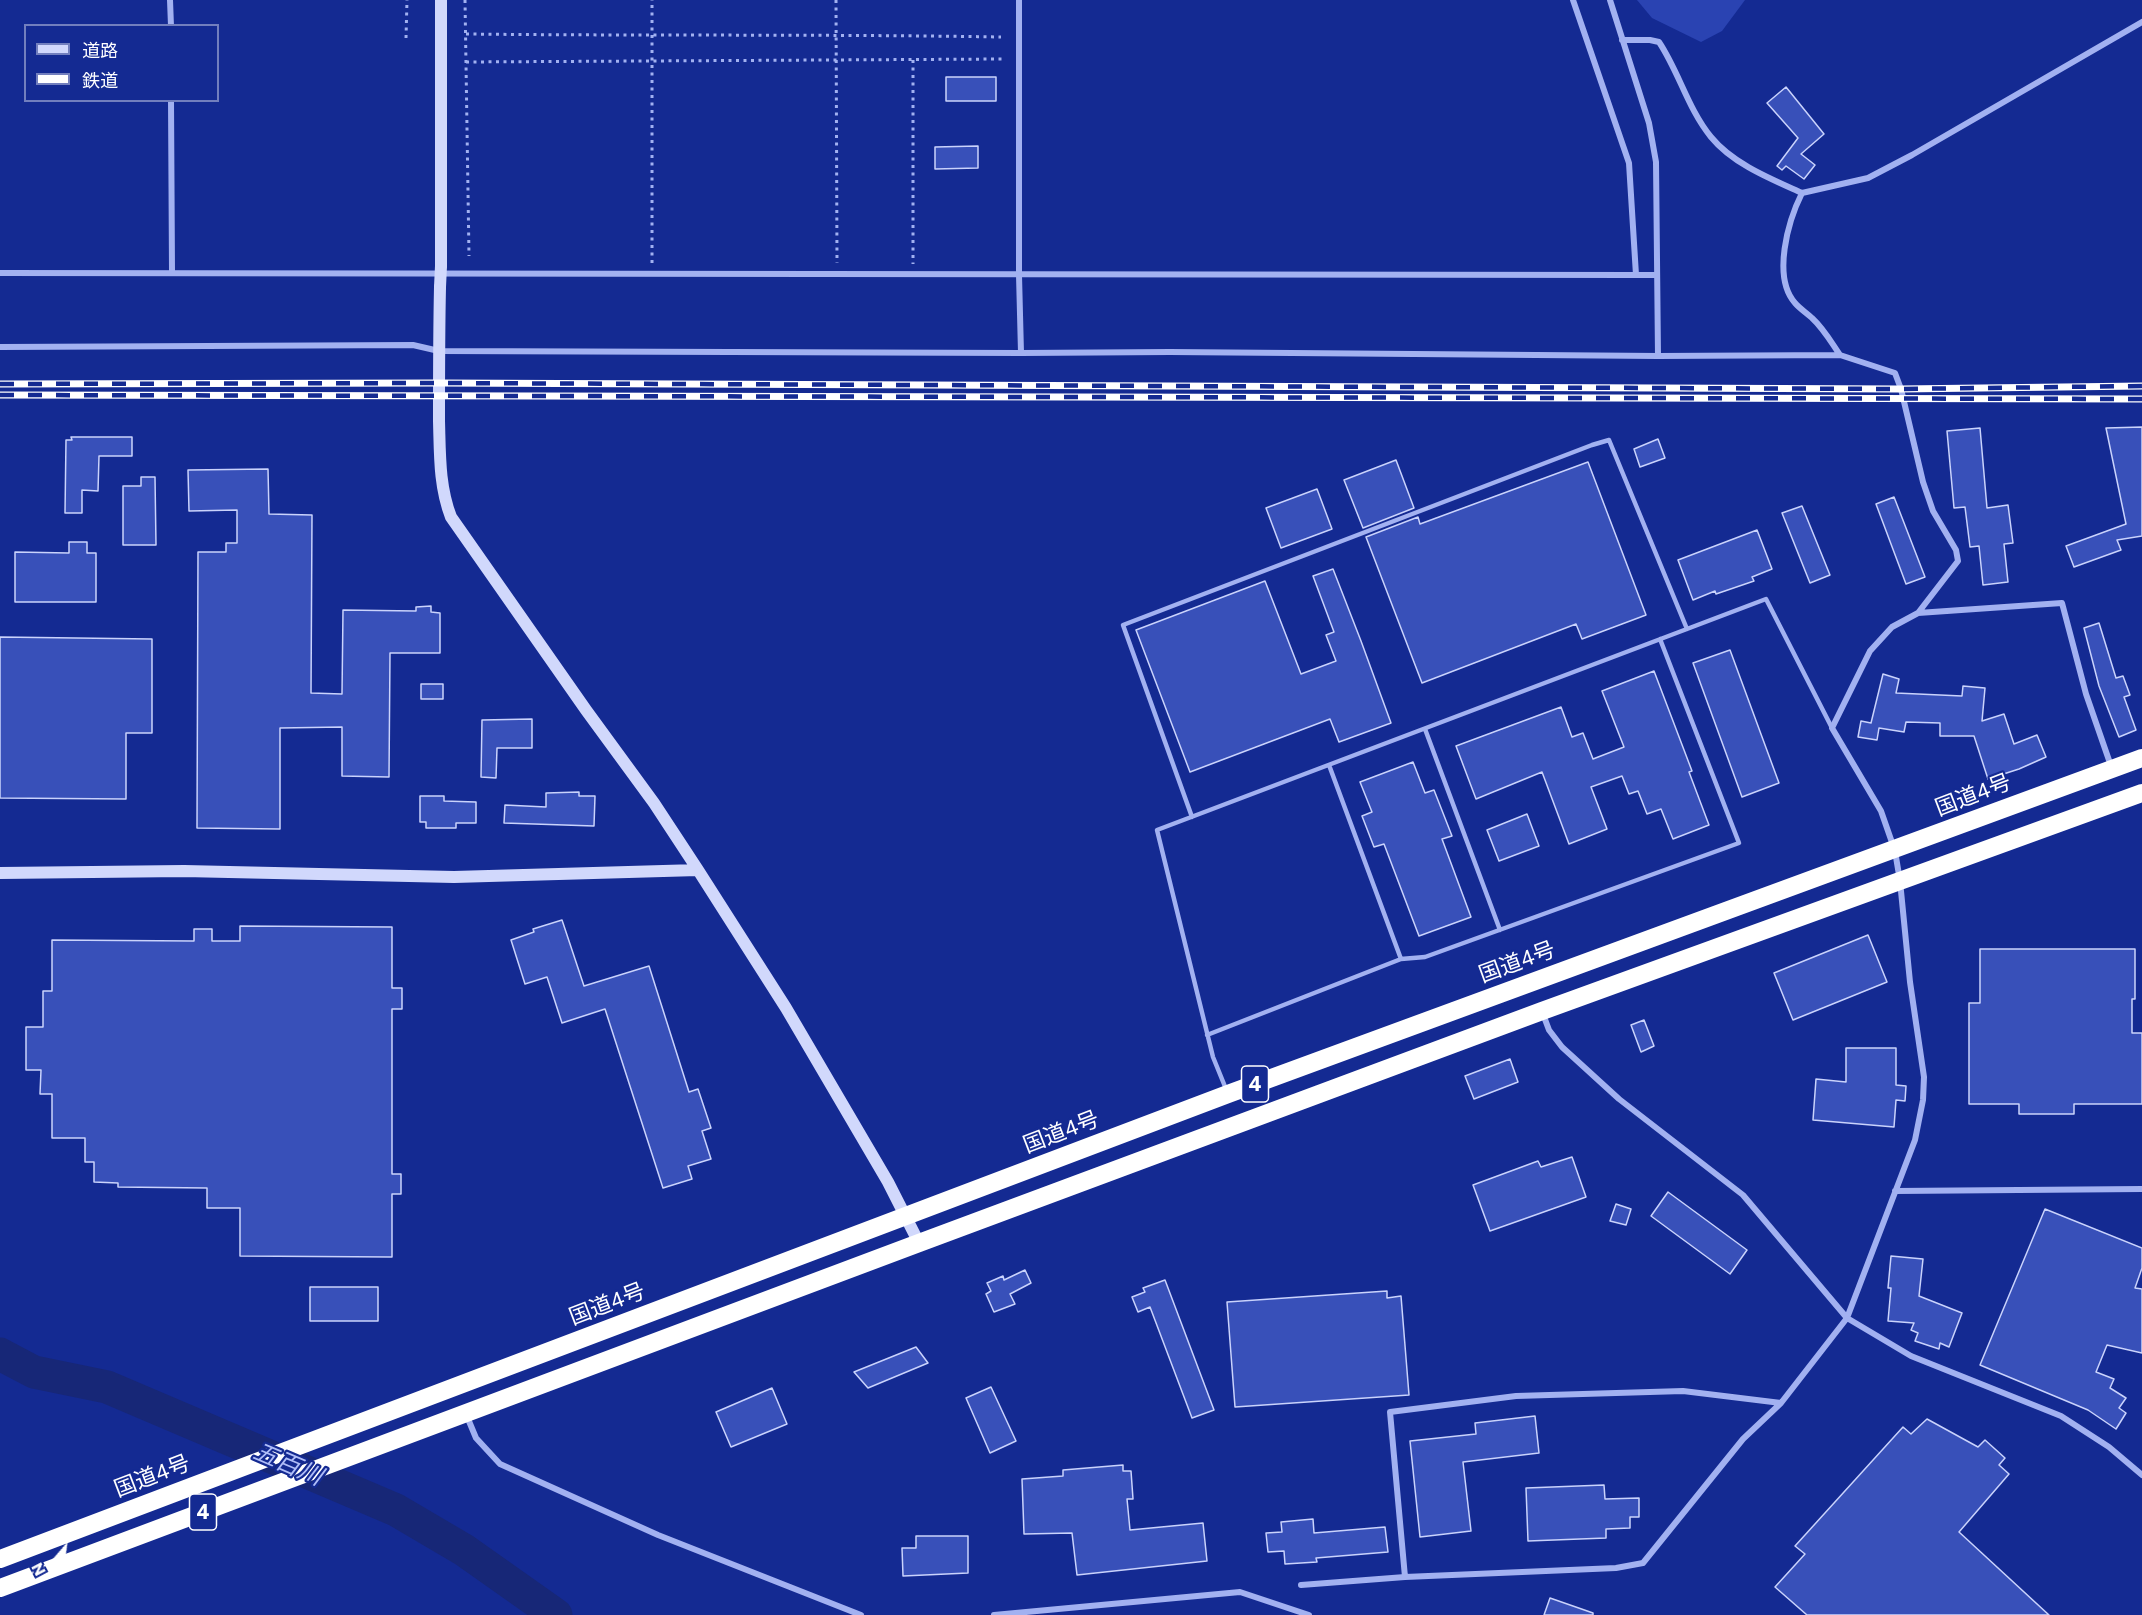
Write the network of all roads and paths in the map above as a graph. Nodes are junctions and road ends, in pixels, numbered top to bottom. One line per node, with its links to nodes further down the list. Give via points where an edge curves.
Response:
1 (170, 0): 11 (street)
2 (407, 0): 16 (path)
3 (441, 0): 35 (street, bridge)
4 (465, 0): 12 (path)
5 (652, 0): 14 (path)
6 (836, 0): 13 (path)
7 (1019, 0): 31 (street)
8 (1573, 0): 32 (street, via 1629,163)
9 (1610, 0): 17 (street)
10 (2142, 22): 24 (street, via 1868,178)
11 (171, 24)
12 (466, 34): 14 (path); 20 (path)
13 (836, 34): 14 (path); 15 (path); 22 (path)
14 (652, 36): 21 (path)
15 (1001, 37)
16 (406, 38)
17 (1622, 40): 24 (street, via 1659,42 1710,137 1749,167); 33 (street, via 1649,123 1656,162)
18 (1002, 59): 19 (path)
19 (913, 60): 22 (path); 30 (path)
20 (466, 62): 21 (path); 25 (path)
21 (652, 62): 22 (path); 28 (path)
22 (836, 62): 29 (path)
23 (171, 102): 26 (street)
24 (1802, 193): 37 (street, via 1786,233 1785,286 1794,303 1813,319)
25 (470, 256)
26 (172, 272): 27 (street); 28 (street)
27 (0, 273)
28 (652, 274): 29 (street)
29 (837, 274): 30 (street)
30 (913, 274): 31 (street)
31 (1019, 275): 32 (street); 36 (street)
32 (1636, 275): 33 (street)
33 (1658, 275): 38 (street)
34 (0, 347): 35 (street, via 413,345)
35 (439, 351): 36 (street); 50 (street, via 441,483 451,517)
36 (1021, 353): 38 (street)
37 (1840, 355): 38 (street); 39 (street, via 1895,373 1923,482 1933,511 1956,550 1958,561)
38 (1658, 356)
39 (1918, 613): 42 (street, via 1892,627 1870,651); 46 (street, via 2062,603 2086,694)
40 (1687, 629): 41 (lane); 42 (lane, via 1766,599); 48 (lane, via 1609,440 1580,449 1123,625)
41 (1660, 639): 43 (lane); 53 (lane, via 1738,843)
42 (1833, 728): 49 (street, via 1881,811)
43 (1425, 729): 45 (lane); 53 (lane)
44 (2142, 758): 46 (highway, 国道4号 / 4)
45 (1329, 765): 48 (lane); 54 (lane)
46 (2112, 769): 49 (highway, 国道4号 / 4)
47 (2142, 793): 52 (highway, 4)
48 (1192, 817): 56 (lane, via 1157,830)
49 (1895, 851): 52 (street); 57 (highway, 国道4号 / 4)
50 (698, 870): 51 (street, via 454,876); 60 (street, via 786,1008)
51 (0, 873)
52 (1900, 881): 55 (highway, 4); 59 (street, via 1924,1077 1915,1140)
53 (1500, 930): 54 (lane, via 1425,957)
54 (1401, 960): 56 (lane)
55 (1542, 1011): 61 (highway, 4); 62 (street, via 1549,1030 1562,1047 1619,1099 1743,1195)
56 (1208, 1035): 57 (lane)
57 (1228, 1094): 60 (highway, 国道4号 / 4)
58 (2142, 1189): 59 (street)
59 (1895, 1191): 62 (street)
60 (906, 1215): 61 (street); 66 (highway, 国道4号 / 4)
61 (919, 1243): 64 (highway, 4)
62 (1847, 1318): 63 (street); 65 (street, via 1911,1356 2061,1416 2109,1447)
63 (1781, 1403): 67 (street, via 1743,1439 1643,1563 1616,1568); 67 (street, via 1683,1391 1516,1396 1390,1412)
64 (466, 1413): 69 (highway, 4); 70 (street, via 476,1438 500,1464 658,1534)
65 (2142, 1475)
66 (0, 1559)
67 (1405, 1577): 68 (street)
68 (1301, 1585)
69 (0, 1588)
70 (861, 1615)
71 (994, 1615): 72 (street, via 1240,1592)
72 (1309, 1615)

